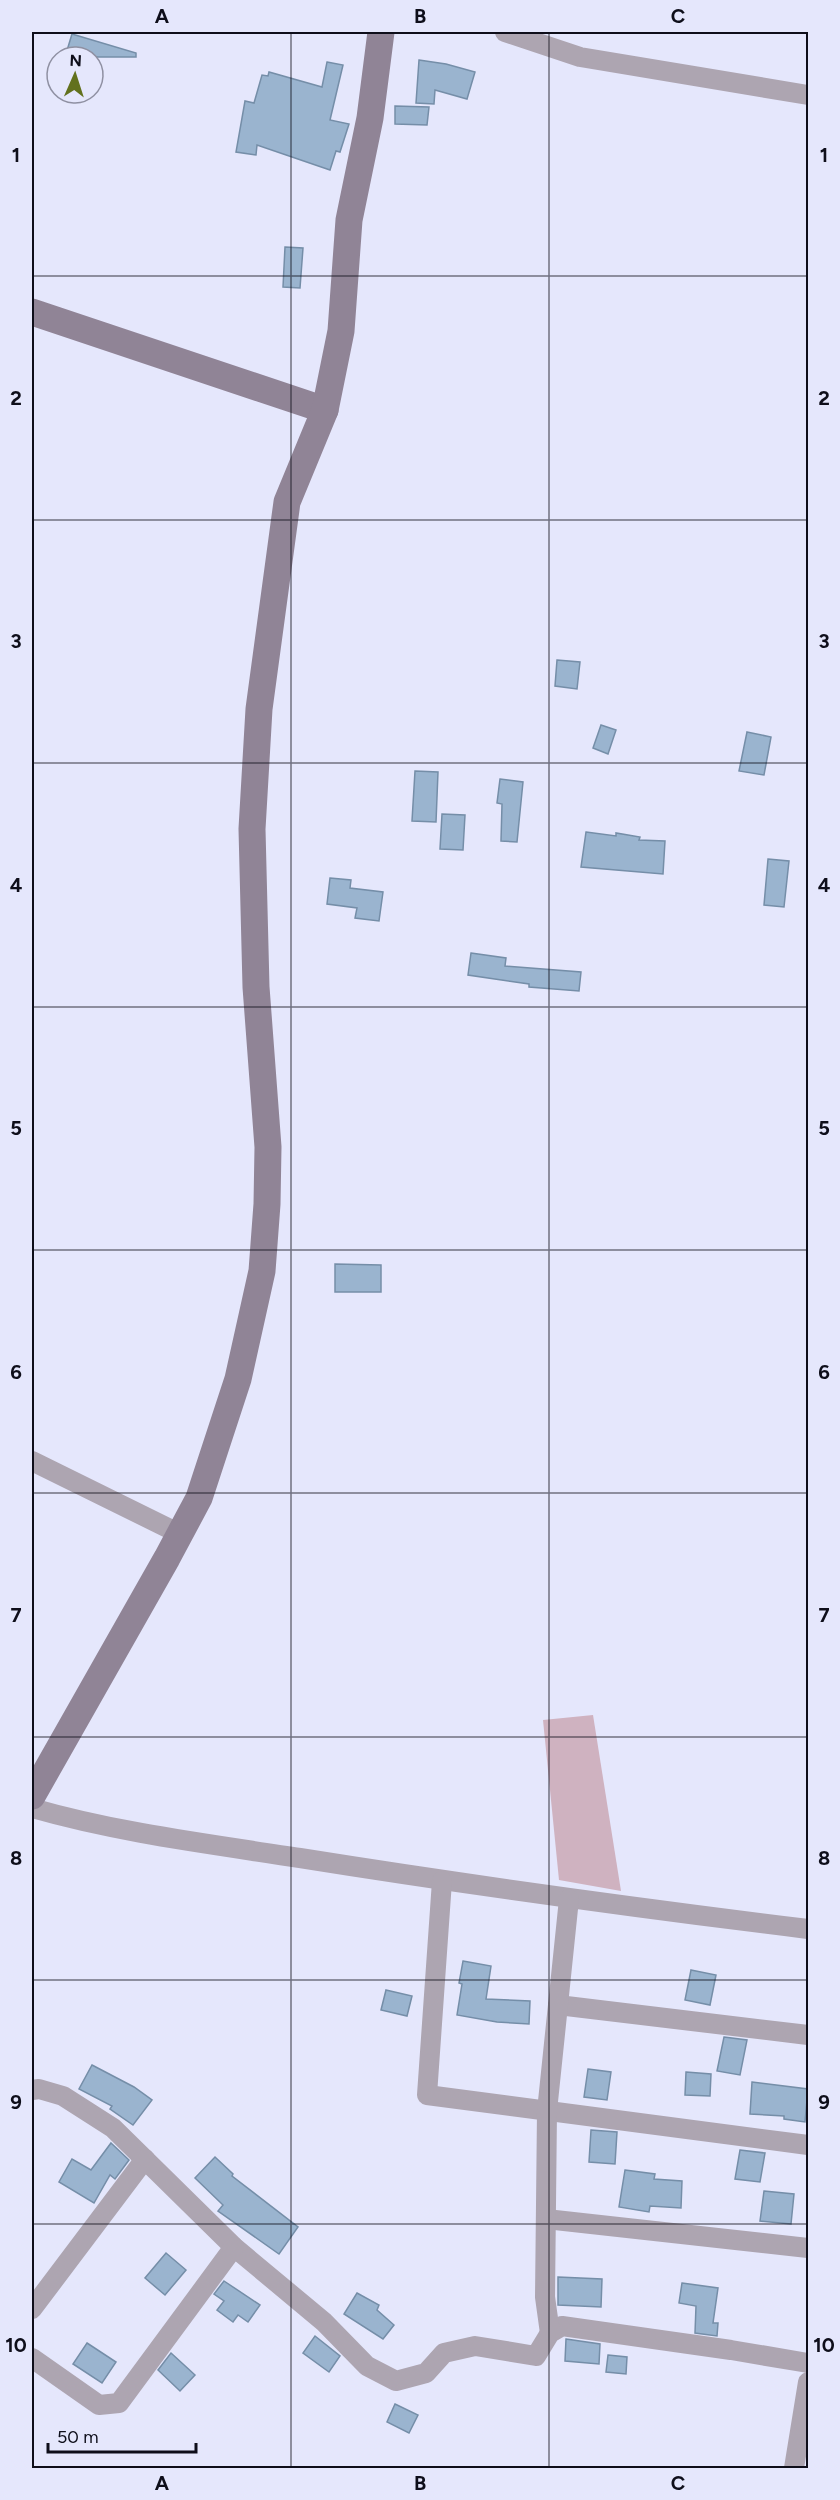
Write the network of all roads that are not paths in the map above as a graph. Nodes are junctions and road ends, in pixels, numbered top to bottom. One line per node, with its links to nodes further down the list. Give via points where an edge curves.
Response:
1 (381, 32): 5 (street, via 370,117 349,220 341,331)
2 (505, 32): 3 (street, via 579,57)
3 (808, 95)
4 (32, 312): 5 (street)
5 (325, 410): 7 (street, via 287,502 259,709 252,829 256,987 268,1147 262,1271 238,1379 199,1498)
6 (32, 1461): 7 (street)
7 (180, 1534): 8 (street)
8 (32, 1796)
9 (32, 1808): 10 (street, via 162,1836)
10 (442, 1881): 11 (street); 16 (street, via 427,2096)
11 (569, 1899): 12 (street); 13 (street)
12 (808, 1929)
13 (558, 2004): 14 (street); 16 (street)
14 (808, 2035)
15 (32, 2090): 18 (street, via 63,2096 113,2128)
16 (547, 2111): 17 (street); 19 (street)
17 (808, 2145)
18 (146, 2159): 20 (street); 22 (street)
19 (546, 2219): 21 (street); 23 (street, via 545,2297)
20 (234, 2247): 23 (street, via 324,2322 367,2366 396,2381 426,2373 444,2353 475,2346 536,2356); 24 (street, via 119,2403 99,2405)
21 (808, 2248)
22 (32, 2309)
23 (550, 2334): 25 (street, via 562,2326)
24 (32, 2358)
25 (808, 2363)
26 (808, 2382): 27 (street)
27 (794, 2469)

